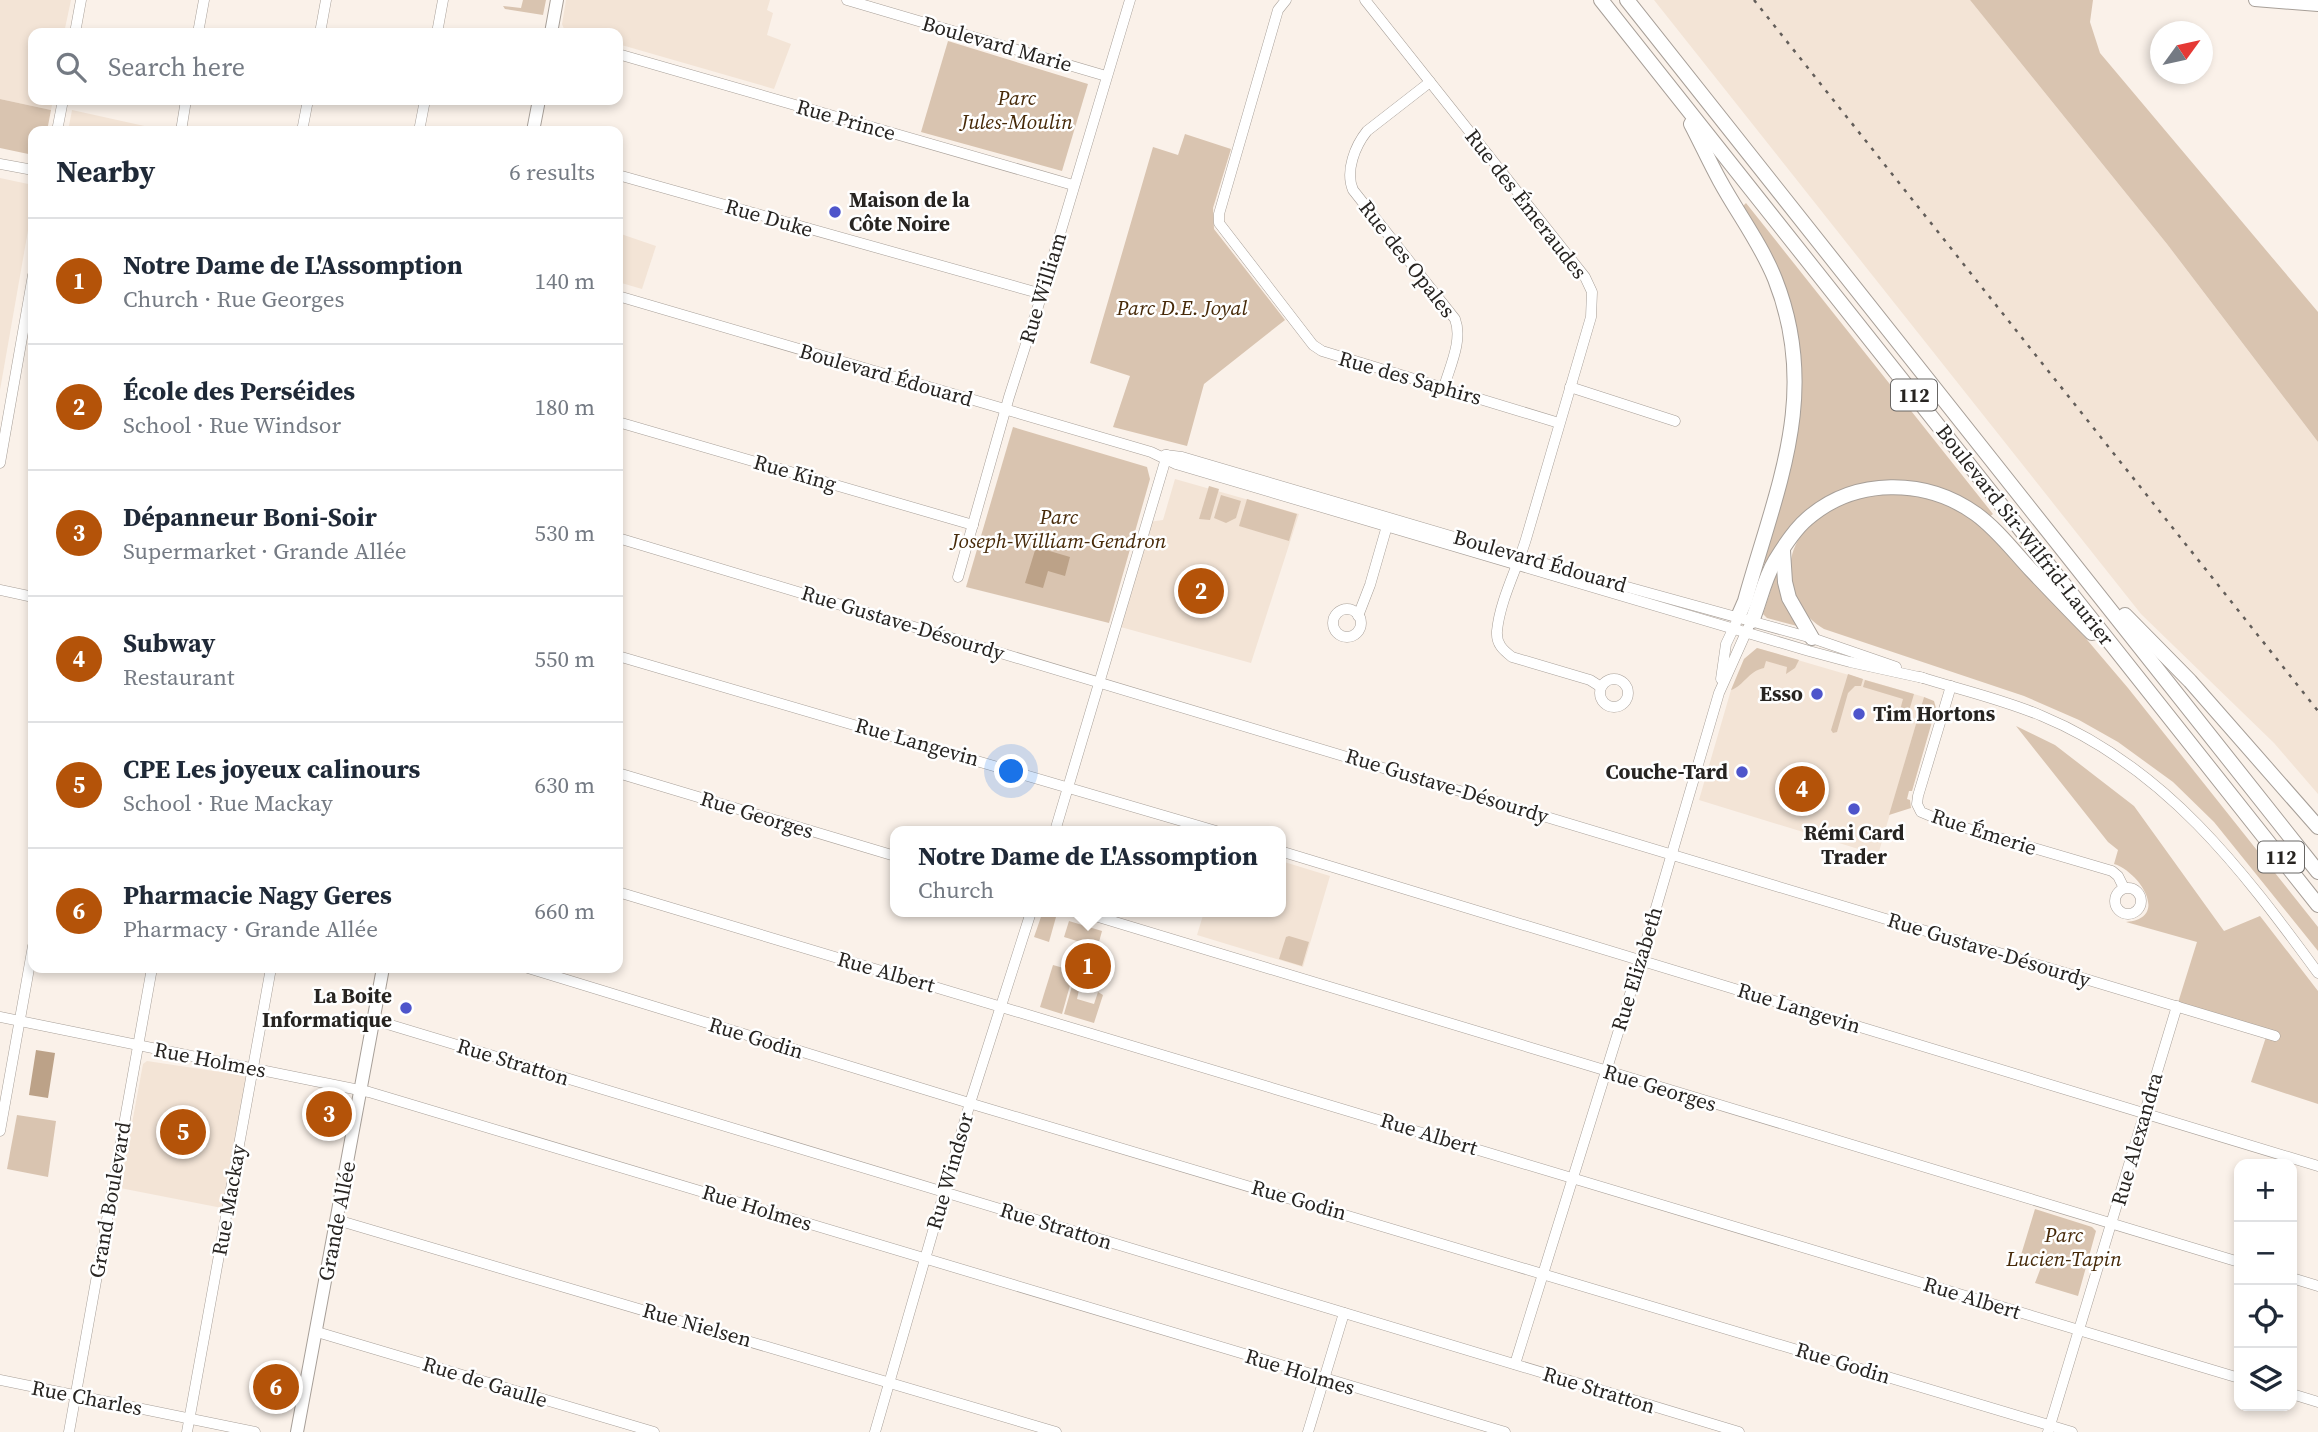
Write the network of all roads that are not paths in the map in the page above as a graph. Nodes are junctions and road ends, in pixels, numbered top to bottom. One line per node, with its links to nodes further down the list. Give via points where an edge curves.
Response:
1 (82, 0): 14 (street)
2 (204, 0): 15 (street)
3 (326, 0): 16 (street)
4 (443, 0): 17 (street)
5 (557, 0): 18 (main road)
6 (847, 0): 20 (street, Boulevard Marie)
7 (1130, 0): 20 (street, Rue William)
8 (1286, 0): 40 (street, Rue des Saphirs, via 1278,10 1219,223 1313,345)
9 (1365, 0): 21 (street, Rue des Émeraudes)
10 (1601, 0): 22 (highway, Boulevard Sir-Wilfrid-Laurier / 112)
11 (1627, 0): 52 (highway, Boulevard Sir-Wilfrid-Laurier / 112)
12 (2255, 0): 13 (main road)
13 (2318, 5)
14 (76, 28)
15 (199, 28)
16 (321, 28)
17 (438, 28)
18 (552, 28)
19 (623, 55): 36 (street, Rue Prince)
20 (1105, 76): 36 (street, Rue William)
21 (1430, 82): 40 (street, Rue des Opales, via 1367,131 1359,141 1349,181 1455,319 1458,338); 41 (street, Rue des Émeraudes, via 1585,277 1592,292 1592,312)
22 (1678, 98): 58 (highway, via 1762,250 1785,309 1793,346 1796,392 1790,442); 65 (highway, Boulevard Sir-Wilfrid-Laurier / 112)
23 (62, 105): 28 (street)
24 (185, 105): 29 (street)
25 (307, 105): 30 (street)
26 (424, 105): 31 (street)
27 (538, 105): 32 (main road)
28 (58, 126)
29 (182, 126)
30 (303, 126)
31 (420, 126)
32 (534, 126)
33 (0, 164): 34 (street)
34 (28, 169)
35 (623, 176): 37 (street, Rue Duke)
36 (1073, 185): 37 (street, Rue William)
37 (1042, 294): 42 (street, Rue William)
38 (623, 297): 42 (street, Boulevard Édouard)
39 (28, 303): 47 (street)
40 (1444, 387): 45 (street, Rue des Saphirs)
41 (1570, 387): 43 (street); 45 (street, Rue des Émeraudes)
42 (1005, 410): 46 (street, Boulevard Édouard); 49 (street, Rue William)
43 (1675, 421)
44 (623, 423): 49 (street, Rue King)
45 (1559, 423): 53 (street, Rue des Émeraudes)
46 (1166, 457): 48 (street, Boulevard Édouard); 62 (street)
47 (0, 463)
48 (1388, 522): 53 (street, Boulevard Édouard); 57 (street)
49 (973, 525): 54 (street, Rue William)
50 (623, 539): 62 (street, Rue Gustave-Désourdy)
51 (1783, 551): 58 (highway); 59 (highway, via 1789,597); 65 (highway, via 1811,515 1852,494 1897,486 1941,495 1987,523)
52 (2068, 556): 70 (highway, via 2190,681); 74 (highway, Boulevard Sir-Wilfrid-Laurier / 112)
53 (1518, 560): 58 (street, Boulevard Édouard); 64 (street, Rue des Émeraudes, via 1497,629 1502,649 1512,657)
54 (958, 578)
55 (0, 590): 56 (street)
56 (28, 596)
57 (1358, 615)
58 (1742, 625): 59 (street, Boulevard Édouard); 61 (street, Boulevard Édouard, via 1850,662); 72 (street, Rue Elizabeth)
59 (1812, 638): 61 (street, Boulevard Édouard)
60 (623, 657): 67 (street, Rue Langevin)
61 (1923, 678): 63 (street, Boulevard Édouard)
62 (1100, 682): 67 (street); 72 (street, Rue Gustave-Désourdy)
63 (1951, 686): 75 (street, Rue Émerie, via 1918,796 1922,812 2112,871); 81 (street, Boulevard Édouard, via 2065,726 2151,780 2207,833)
64 (1601, 687)
65 (2149, 692): 77 (highway, Boulevard Sir-Wilfrid-Laurier / 112)
66 (623, 774): 73 (street, Rue Georges)
67 (1068, 787): 68 (street); 69 (street, Rue Langevin)
68 (1056, 826)
69 (1199, 826)
70 (2318, 827)
71 (1286, 853): 80 (street, Rue Langevin)
72 (1671, 854): 80 (street, Rue Elizabeth); 88 (street, Rue Gustave-Désourdy)
73 (890, 855)
74 (2318, 872)
75 (2123, 888)
76 (623, 893): 87 (street, Rue Albert)
77 (2318, 905)
78 (1029, 917): 87 (street, Rue Windsor)
79 (1098, 917): 95 (street, Rue Georges)
80 (1641, 959): 95 (street, Rue Elizabeth); 98 (street, Rue Langevin)
81 (2318, 970)
82 (28, 973): 91 (street)
83 (151, 973): 93 (street, Grand Boulevard)
84 (270, 973): 94 (street, Rue Mackay)
85 (382, 973): 90 (main road, Grande Allée)
86 (543, 973): 97 (street, Rue Godin)
87 (1001, 1006): 97 (street, Rue Windsor); 101 (street, Rue Albert)
88 (2177, 1006): 92 (street, Rue Gustave-Désourdy); 98 (street, Rue Alexandra)
89 (0, 1017): 91 (street, Rue Holmes)
90 (374, 1020): 96 (main road, Grande Allée); 102 (street, Rue Stratton)
91 (20, 1021): 93 (street, Rue Holmes); 99 (street)
92 (2275, 1036)
93 (138, 1045): 94 (street, Rue Holmes); 118 (street, Grand Boulevard)
94 (253, 1068): 96 (street, Rue Holmes); 121 (street, Rue Mackay)
95 (1606, 1072): 101 (street, Rue Elizabeth); 104 (street, Rue Georges)
96 (361, 1091): 103 (main road, Grande Allée); 105 (street, Rue Holmes)
97 (970, 1103): 102 (street, Rue Windsor); 107 (street, Rue Godin)
98 (2144, 1113): 100 (street, Rue Langevin); 104 (street, Rue Alexandra)
99 (0, 1131)
100 (2318, 1166)
101 (1573, 1178): 107 (street, Rue Elizabeth); 111 (street, Rue Albert)
102 (944, 1192): 105 (street, Rue Windsor); 110 (street, Rue Stratton)
103 (337, 1220): 112 (main road, Grande Allée); 117 (street, Rue Nielsen)
104 (2112, 1223): 106 (street, Rue Georges); 111 (street, Rue Alexandra)
105 (924, 1258): 115 (street, Rue Holmes); 117 (street, Rue Windsor)
106 (2234, 1260)
107 (1543, 1273): 113 (street, Rue Elizabeth); 122 (street, Rue Godin)
108 (2297, 1280): 109 (street)
109 (2318, 1286)
110 (1344, 1313): 113 (street, Rue Stratton); 115 (street)
111 (2078, 1330): 114 (street, Rue Albert); 122 (street, Rue Alexandra)
112 (317, 1332): 127 (main road, Grande Allée); 128 (street, Rue de Gaulle)
113 (1514, 1364): 123 (street, Rue Stratton)
114 (2234, 1377)
115 (1323, 1379): 131 (street); 132 (street, Rue Holmes)
116 (0, 1380): 118 (street, Rue Charles)
117 (889, 1382): 129 (street, Rue Windsor); 130 (street, Rue Nielsen)
118 (75, 1395): 121 (street, Rue Charles); 124 (street, Grand Boulevard)
119 (2297, 1396): 120 (street)
120 (2318, 1402)
121 (190, 1419): 125 (street, Rue Mackay); 126 (street, Rue Charles)
122 (2049, 1429): 134 (street, Rue Godin)
123 (1727, 1430): 133 (street, Rue Stratton)
124 (69, 1432)
125 (187, 1432)
126 (256, 1432)
127 (297, 1432)
128 (654, 1432)
129 (875, 1432)
130 (1056, 1432)
131 (1308, 1432)
132 (1505, 1432)
133 (1739, 1432)
134 (2072, 1432)

